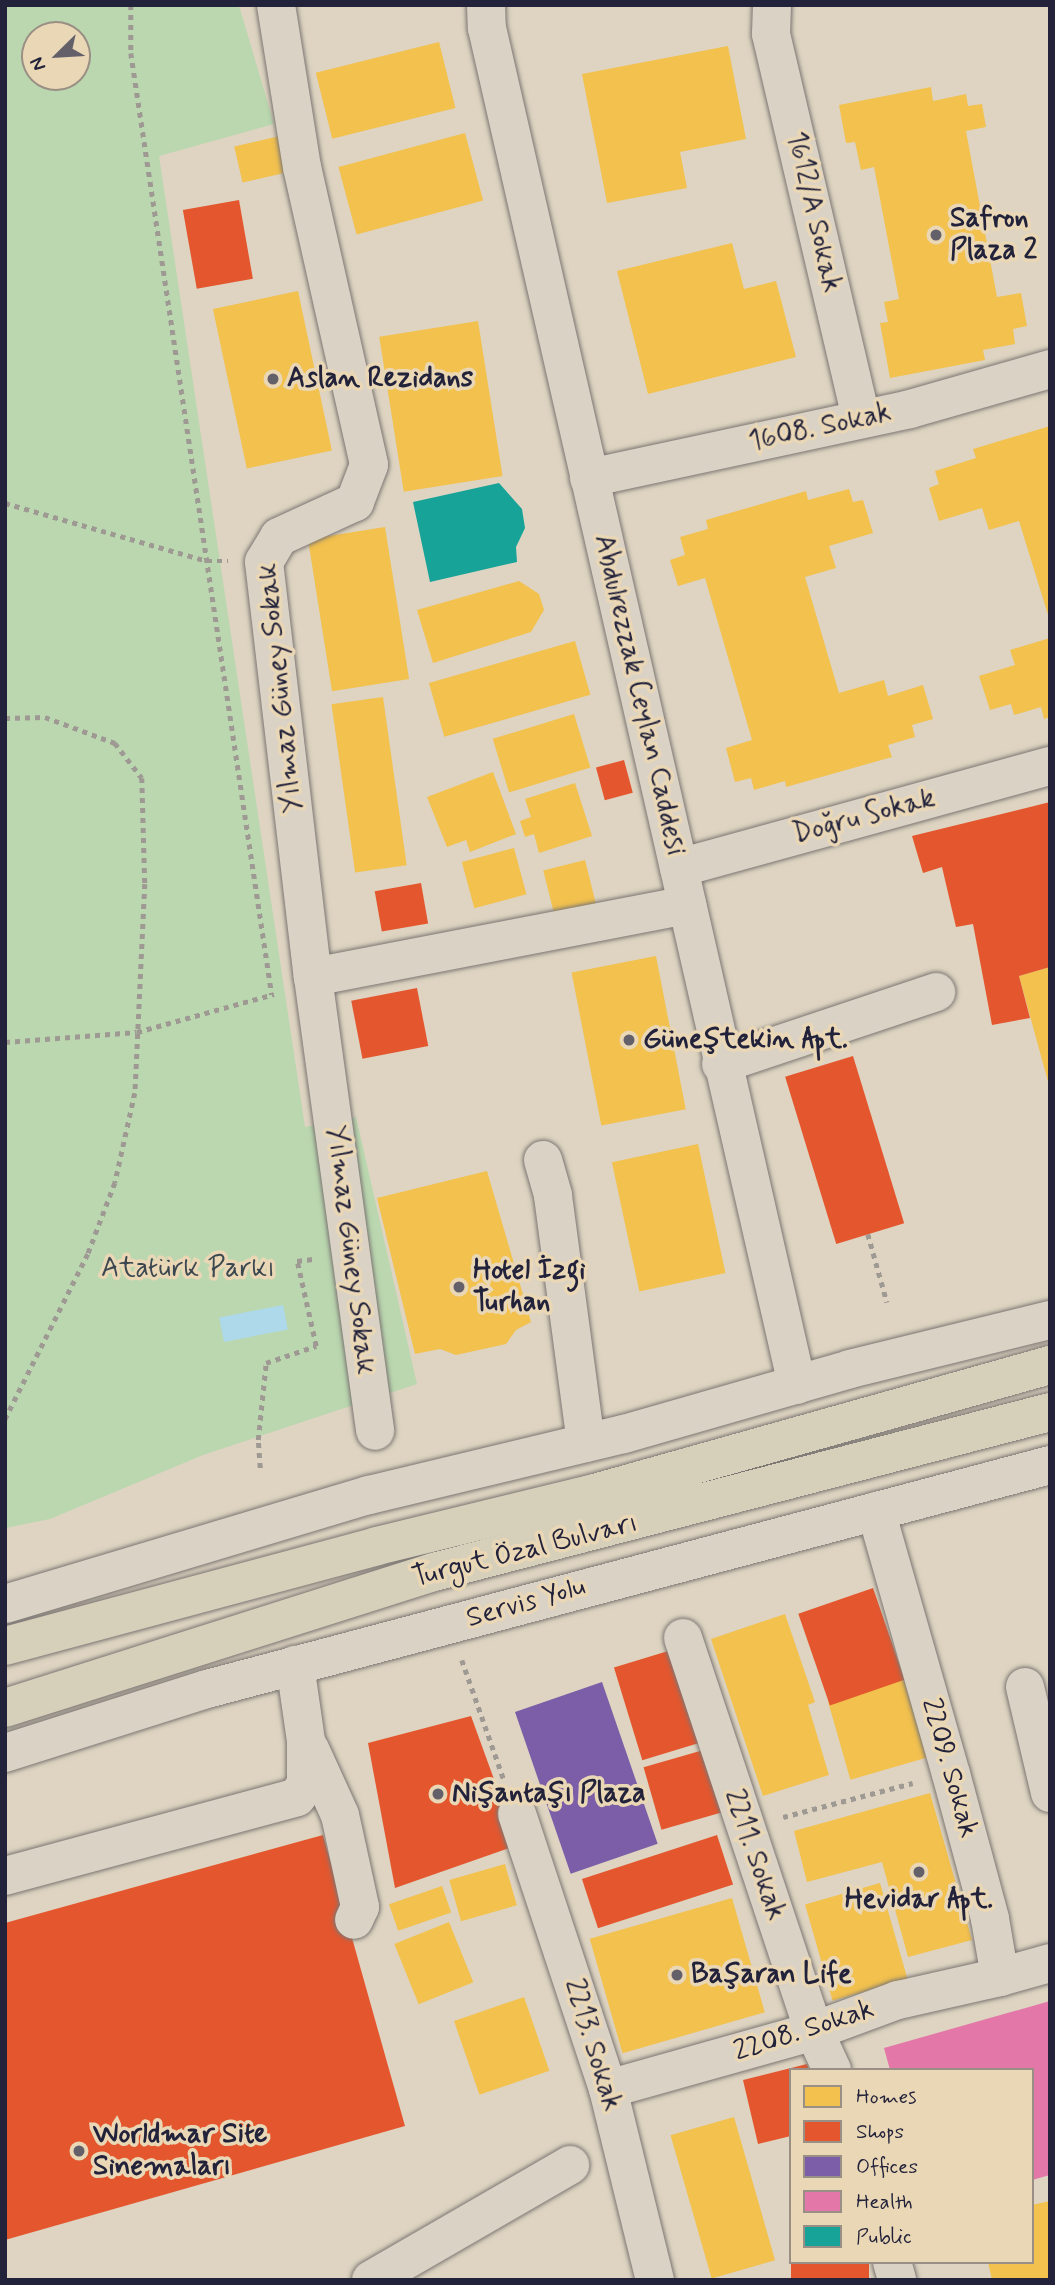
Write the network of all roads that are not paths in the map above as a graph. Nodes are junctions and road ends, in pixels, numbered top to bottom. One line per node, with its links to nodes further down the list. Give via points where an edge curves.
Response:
1 (276, 5): 10 (street, Yılmaz Güney Sokak, via 302,167 369,465 355,502 279,537 264,562)
2 (486, 5): 6 (street, Abdulrezzak Ceylan Caddesi, via 487,28)
3 (772, 5): 5 (street, 1612/A Sokak, via 772,34)
4 (1050, 369): 5 (street, 1608. Sokak)
5 (861, 419): 6 (street, 1608. Sokak)
6 (589, 478): 8 (street, Abdulrezzak Ceylan Caddesi)
7 (1050, 766): 8 (street, Doğru Sokak)
8 (678, 867): 9 (street, Abdulrezzak Ceylan Caddesi)
9 (687, 905): 10 (street); 12 (street, Abdulrezzak Ceylan Caddesi)
10 (313, 978): 18 (street, Yılmaz Güney Sokak)
11 (936, 992): 12 (street)
12 (721, 1064): 16 (street, Abdulrezzak Ceylan Caddesi)
13 (543, 1160): 19 (street)
14 (1050, 1320): 16 (street)
15 (1050, 1365): 24 (main road, Turgut Özal Bulvarı, via 591,1494)
16 (797, 1385): 19 (street)
17 (1050, 1412): 27 (main road, Turgut Özal Bulvarı, via 434,1572)
18 (375, 1432)
19 (586, 1443): 22 (street, via 369,1495)
20 (1050, 1465): 21 (street, Servis Yolu)
21 (876, 1511): 25 (street, Servis Yolu); 35 (street, 2209. Sokak, via 990,1919)
22 (5, 1604)
23 (683, 1638): 36 (street, 2211. Sokak)
24 (5, 1646)
25 (295, 1665): 28 (street); 29 (street, Servis Yolu)
26 (1025, 1686): 30 (street)
27 (5, 1708)
28 (306, 1741): 32 (street, via 306,1784 297,1797); 33 (street, via 340,1815 360,1907)
29 (5, 1753)
30 (1050, 1793)
31 (517, 1814): 38 (street, 2213. Sokak)
32 (5, 1876)
33 (354, 1920)
34 (1050, 1963): 35 (street)
35 (1000, 1976): 36 (street, 2208. Sokak, via 898,2000)
36 (814, 2031): 37 (street, 2211. Sokak); 38 (street, 2208. Sokak)
37 (831, 2068)
38 (608, 2090): 41 (street, 2213. Sokak)
39 (570, 2165): 40 (street)
40 (370, 2280)
41 (654, 2280)

